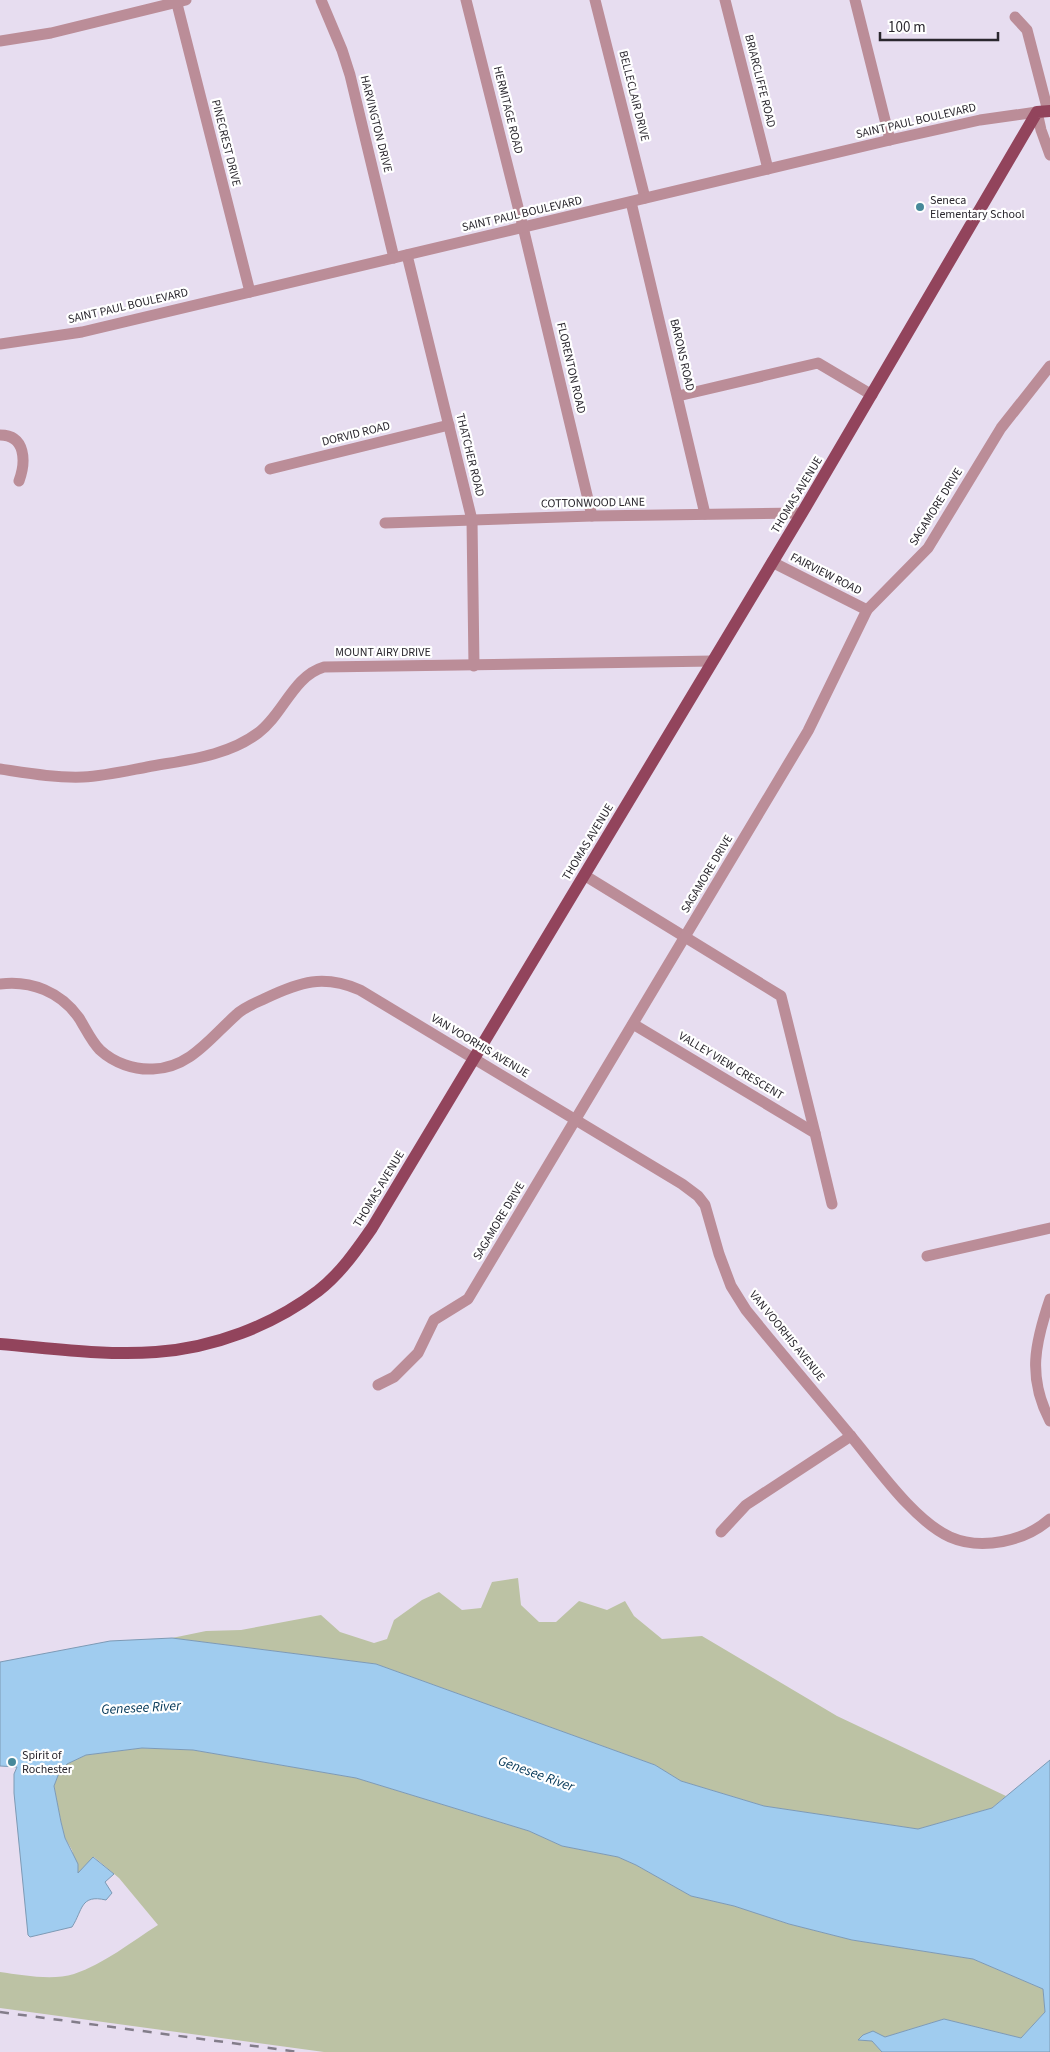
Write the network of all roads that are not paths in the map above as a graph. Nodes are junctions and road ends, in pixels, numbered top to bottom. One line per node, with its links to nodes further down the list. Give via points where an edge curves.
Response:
1 (320, 0): 17 (street, HARVINGTON DRIVE, via 350,75)
2 (466, 0): 15 (street, HERMITAGE ROAD)
3 (596, 0): 13 (street, BELLECLAIR DRIVE)
4 (725, 0): 12 (street, BRIARCLIFFE ROAD)
5 (855, 0): 10 (street)
6 (180, 1): 8 (street, via 51,33); 18 (street, PINECREST DRIVE)
7 (1015, 18): 9 (street, via 1027,30)
8 (0, 41)
9 (1045, 111): 10 (street, SAINT PAUL BOULEVARD, via 980,120); 11 (street, via 1041,130); 22 (main road, THOMAS AVENUE)
10 (890, 140): 12 (street, SAINT PAUL BOULEVARD)
11 (1050, 155)
12 (768, 169): 13 (street, SAINT PAUL BOULEVARD)
13 (645, 198): 14 (street, SAINT PAUL BOULEVARD)
14 (632, 202): 15 (street, SAINT PAUL BOULEVARD); 21 (street, BARONS ROAD)
15 (523, 227): 16 (street, SAINT PAUL BOULEVARD); 29 (street, FLORENTON ROAD)
16 (407, 255): 17 (street, SAINT PAUL BOULEVARD); 23 (street, THATCHER ROAD)
17 (394, 258): 18 (street, SAINT PAUL BOULEVARD)
18 (250, 292): 19 (street, SAINT PAUL BOULEVARD, via 82,332)
19 (0, 344)
20 (1050, 366): 33 (street, SAGAMORE DRIVE, via 1001,428 928,548)
21 (678, 396): 22 (street, via 818,363); 28 (street, BARONS ROAD)
22 (872, 396): 27 (main road, THOMAS AVENUE)
23 (449, 425): 25 (street, DORVID ROAD); 30 (street, THATCHER ROAD)
24 (0, 435): 26 (street, via 14,438 20,446 24,465)
25 (270, 469)
26 (19, 480)
27 (802, 513): 28 (street, COTTONWOOD LANE); 32 (main road, THOMAS AVENUE)
28 (705, 514): 29 (street, COTTONWOOD LANE)
29 (592, 516): 30 (street, COTTONWOOD LANE)
30 (472, 520): 31 (street, COTTONWOOD LANE); 35 (street, THATCHER ROAD)
31 (385, 523)
32 (772, 562): 33 (street, FAIRVIEW ROAD); 34 (main road, THOMAS AVENUE)
33 (867, 610): 38 (street, SAGAMORE DRIVE, via 808,731)
34 (713, 661): 35 (street, MOUNT AIRY DRIVE); 37 (main road, THOMAS AVENUE)
35 (474, 666): 36 (street, MOUNT AIRY DRIVE, via 332,666 316,669 304,678 258,733 231,748 200,758 83,777)
36 (0, 770)
37 (584, 875): 38 (street, VALLEY VIEW CRESCENT); 41 (main road, THOMAS AVENUE)
38 (686, 937): 40 (street, SAGAMORE DRIVE); 43 (street, VALLEY VIEW CRESCENT, via 781,996)
39 (0, 984): 41 (street, VAN VOORHIS AVENUE, via 24,984 58,997 110,1058 137,1068 161,1068 182,1062 245,1008 294,986 320,981 340,982 360,990)
40 (633, 1024): 42 (street, SAGAMORE DRIVE); 43 (street, VALLEY VIEW CRESCENT)
41 (474, 1058): 42 (street, VAN VOORHIS AVENUE); 48 (main road, THOMAS AVENUE, via 353,1255 318,1291 289,1310 232,1336 177,1350 127,1353)
42 (576, 1120): 49 (street, SAGAMORE DRIVE, via 468,1299 434,1320 418,1353 394,1377); 51 (street, VAN VOORHIS AVENUE, via 698,1196 705,1205 732,1286 746,1310)
43 (815, 1132): 44 (street, VALLEY VIEW CRESCENT)
44 (832, 1204)
45 (1050, 1228): 46 (street)
46 (927, 1256)
47 (1050, 1298): 50 (street, via 1038,1343 1035,1378 1038,1394)
48 (0, 1344)
49 (378, 1385)
50 (1050, 1420)
51 (851, 1436): 52 (street, VAN VOORHIS AVENUE, via 914,1510 952,1538 983,1542 1016,1538); 53 (street, via 746,1505)
52 (1050, 1519)
53 (721, 1532)

